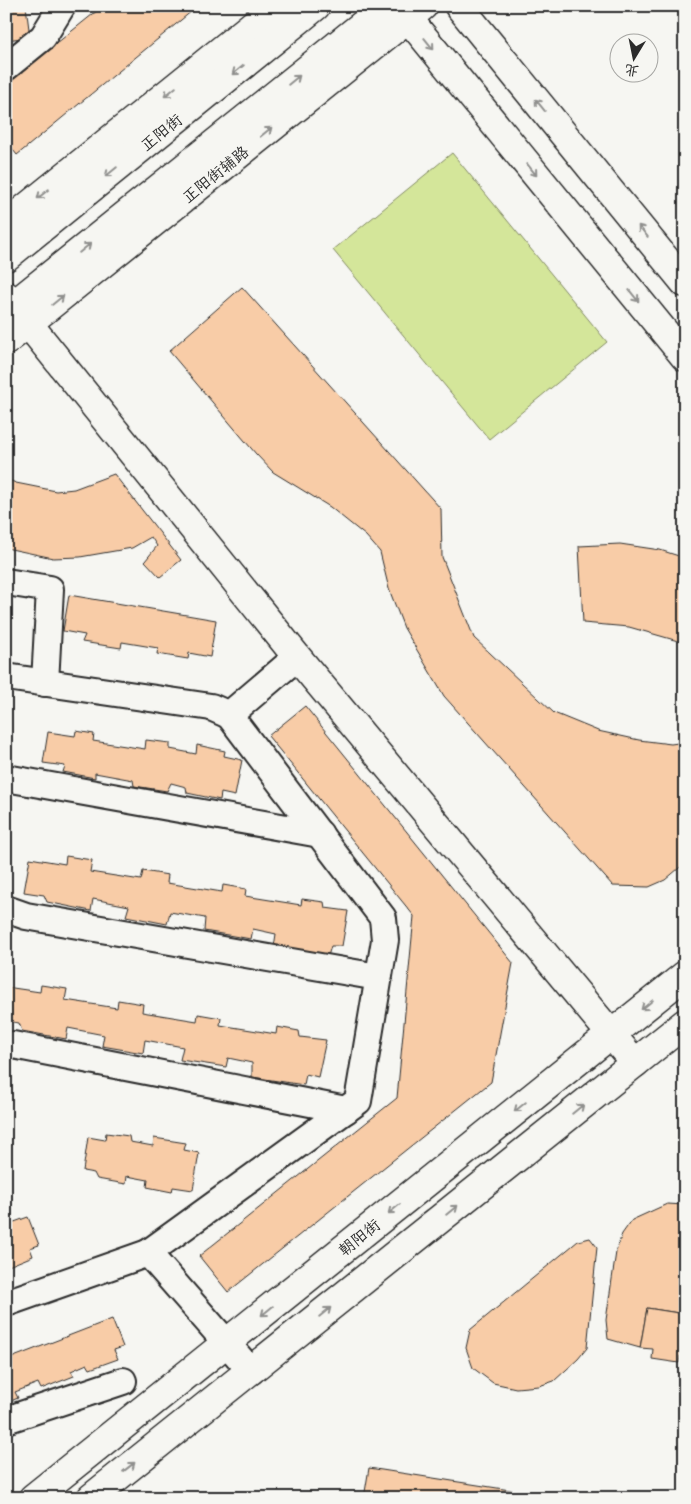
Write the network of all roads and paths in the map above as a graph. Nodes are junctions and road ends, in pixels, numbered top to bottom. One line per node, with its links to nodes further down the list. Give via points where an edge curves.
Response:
1 (62, 6): 6 (street, via 43,37)
2 (276, 6): 7 (street, one-way to 7)
3 (316, 6): 7 (street, 正阳街, one-way to 7)
4 (459, 6): 9 (street, one-way to 4)
5 (404, 9): 10 (street, one-way to 5); 12 (street, one-way to 12)
6 (6, 66)
7 (14, 223): 8 (street, 正阳街)
8 (6, 257)
9 (685, 283)
10 (14, 309): 11 (street); 14 (street)
11 (6, 341)
12 (685, 357)
13 (6, 582): 16 (street, via 50,589)
14 (297, 657): 17 (street); 24 (street)
15 (6, 677): 16 (street)
16 (45, 683): 17 (street, via 211,708)
17 (229, 715): 19 (street)
18 (6, 778): 19 (street)
19 (320, 834): 22 (street, via 383,918 385,940)
20 (6, 910): 22 (street)
21 (685, 975): 24 (street, 朝阳街, one-way to 24)
22 (378, 977): 27 (street, via 358,1101)
23 (685, 1023): 26 (street)
24 (610, 1034): 26 (street); 30 (street, 朝阳街, one-way to 30)
25 (13, 1045): 27 (street)
26 (635, 1063): 31 (street, one-way to 26)
27 (346, 1110): 28 (street)
28 (148, 1253): 29 (street); 30 (street)
29 (6, 1303)
30 (227, 1343): 31 (street); 34 (street, 朝阳街)
31 (251, 1371): 35 (street, one-way to 31)
32 (123, 1381): 33 (street)
33 (6, 1420)
34 (33, 1498)
35 (91, 1498)

